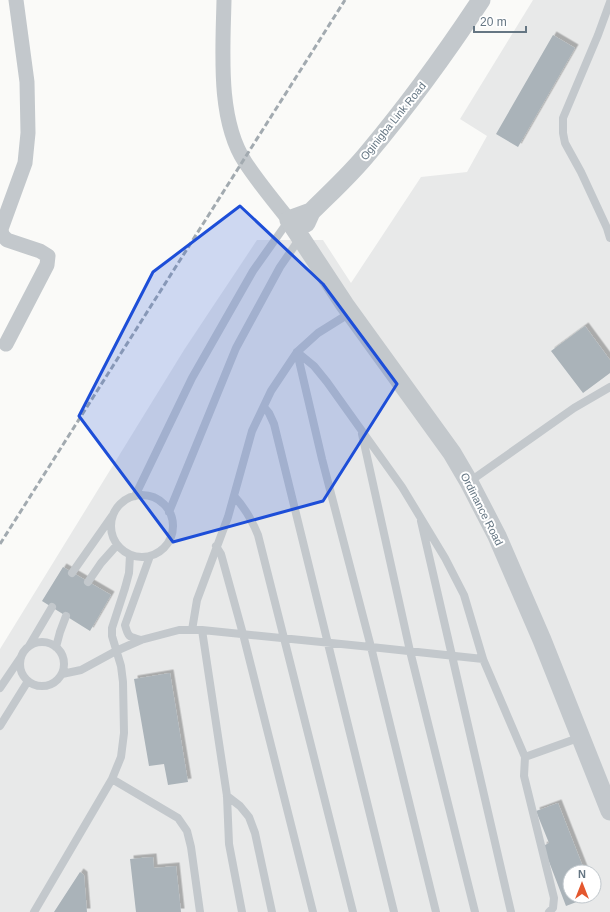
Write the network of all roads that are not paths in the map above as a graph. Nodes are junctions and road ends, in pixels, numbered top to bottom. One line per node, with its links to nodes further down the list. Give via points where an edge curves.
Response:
1 (16, 0): 10 (street, via 27,82 28,133 25,163 1,229 7,240 48,256 47,265)
2 (224, 0): 6 (street, via 223,72 232,136 244,161)
3 (481, 0): 5 (street, Oginigba Link Road, via 448,50 367,154)
4 (610, 2): 8 (lane, via 562,118 562,133)
5 (311, 212): 6 (street); 7 (street, Oginigba Link Road)
6 (289, 220): 7 (street, Ordinance Road); 16 (lane, via 253,271 192,378)
7 (301, 237): 9 (street, Ordinance Road); 18 (lane, via 280,267 236,348)
8 (610, 238)
9 (350, 313): 11 (lane, via 318,333); 15 (street, Ordinance Road, via 452,453)
10 (6, 344)
11 (297, 352): 13 (lane, via 271,391); 14 (lane, via 314,366); 37 (lane)
12 (610, 388): 15 (lane, via 574,408)
13 (264, 407): 17 (lane, via 252,431); 34 (lane, via 274,424)
14 (361, 430): 20 (lane); 39 (lane)
15 (469, 482): 47 (street, Ordinance Road, via 497,536)
16 (135, 496): 18 (lane, via 155,498); 19 (lane, via 118,506)
17 (234, 496): 22 (lane); 32 (lane, via 243,506 258,535)
18 (169, 512): 24 (lane, via 172,521 170,538 165,546)
19 (113, 514): 21 (lane, via 111,534); 25 (lane)
20 (420, 515): 40 (lane); 42 (lane, via 464,595)
21 (117, 545): 23 (lane); 26 (lane)
22 (216, 546): 29 (lane, via 197,600); 31 (lane, via 221,554)
23 (130, 555): 24 (lane); 38 (lane, via 129,573 112,628)
24 (150, 556): 33 (lane, via 125,625 131,638)
25 (72, 573)
26 (88, 582)
27 (52, 607): 35 (lane)
28 (66, 616): 36 (lane)
29 (192, 630): 30 (lane); 33 (lane, via 168,632)
30 (202, 630): 31 (lane); 50 (lane)
31 (243, 634): 32 (lane); 56 (lane)
32 (284, 639): 34 (lane); 57 (lane)
33 (141, 640): 38 (lane)
34 (327, 643): 37 (lane); 58 (lane)
35 (29, 647): 36 (lane, via 42,642); 41 (lane)
36 (56, 647): 43 (lane, via 63,659)
37 (371, 647): 39 (lane); 59 (lane)
38 (116, 651): 43 (lane, via 81,670); 49 (lane, via 123,682 124,733 121,757)
39 (410, 651): 40 (lane); 60 (lane)
40 (453, 656): 42 (lane); 61 (lane)
41 (21, 657): 44 (lane, via 21,671); 45 (lane)
42 (483, 659): 48 (lane)
43 (62, 674): 44 (lane, via 52,684 44,686)
44 (28, 681): 46 (lane)
45 (0, 688)
46 (0, 726)
47 (581, 737): 48 (lane); 51 (street, Ordinance Road)
48 (525, 757): 62 (lane, via 524,776 554,898 553,908)
49 (112, 779): 52 (lane); 53 (lane, via 178,818 187,831)
50 (227, 796): 54 (lane, via 229,844); 55 (lane, via 249,817)
51 (610, 811)
52 (34, 912)
53 (200, 912)
54 (242, 912)
55 (272, 912)
56 (313, 912)
57 (353, 912)
58 (394, 912)
59 (436, 912)
60 (475, 912)
61 (511, 912)
62 (549, 912)

